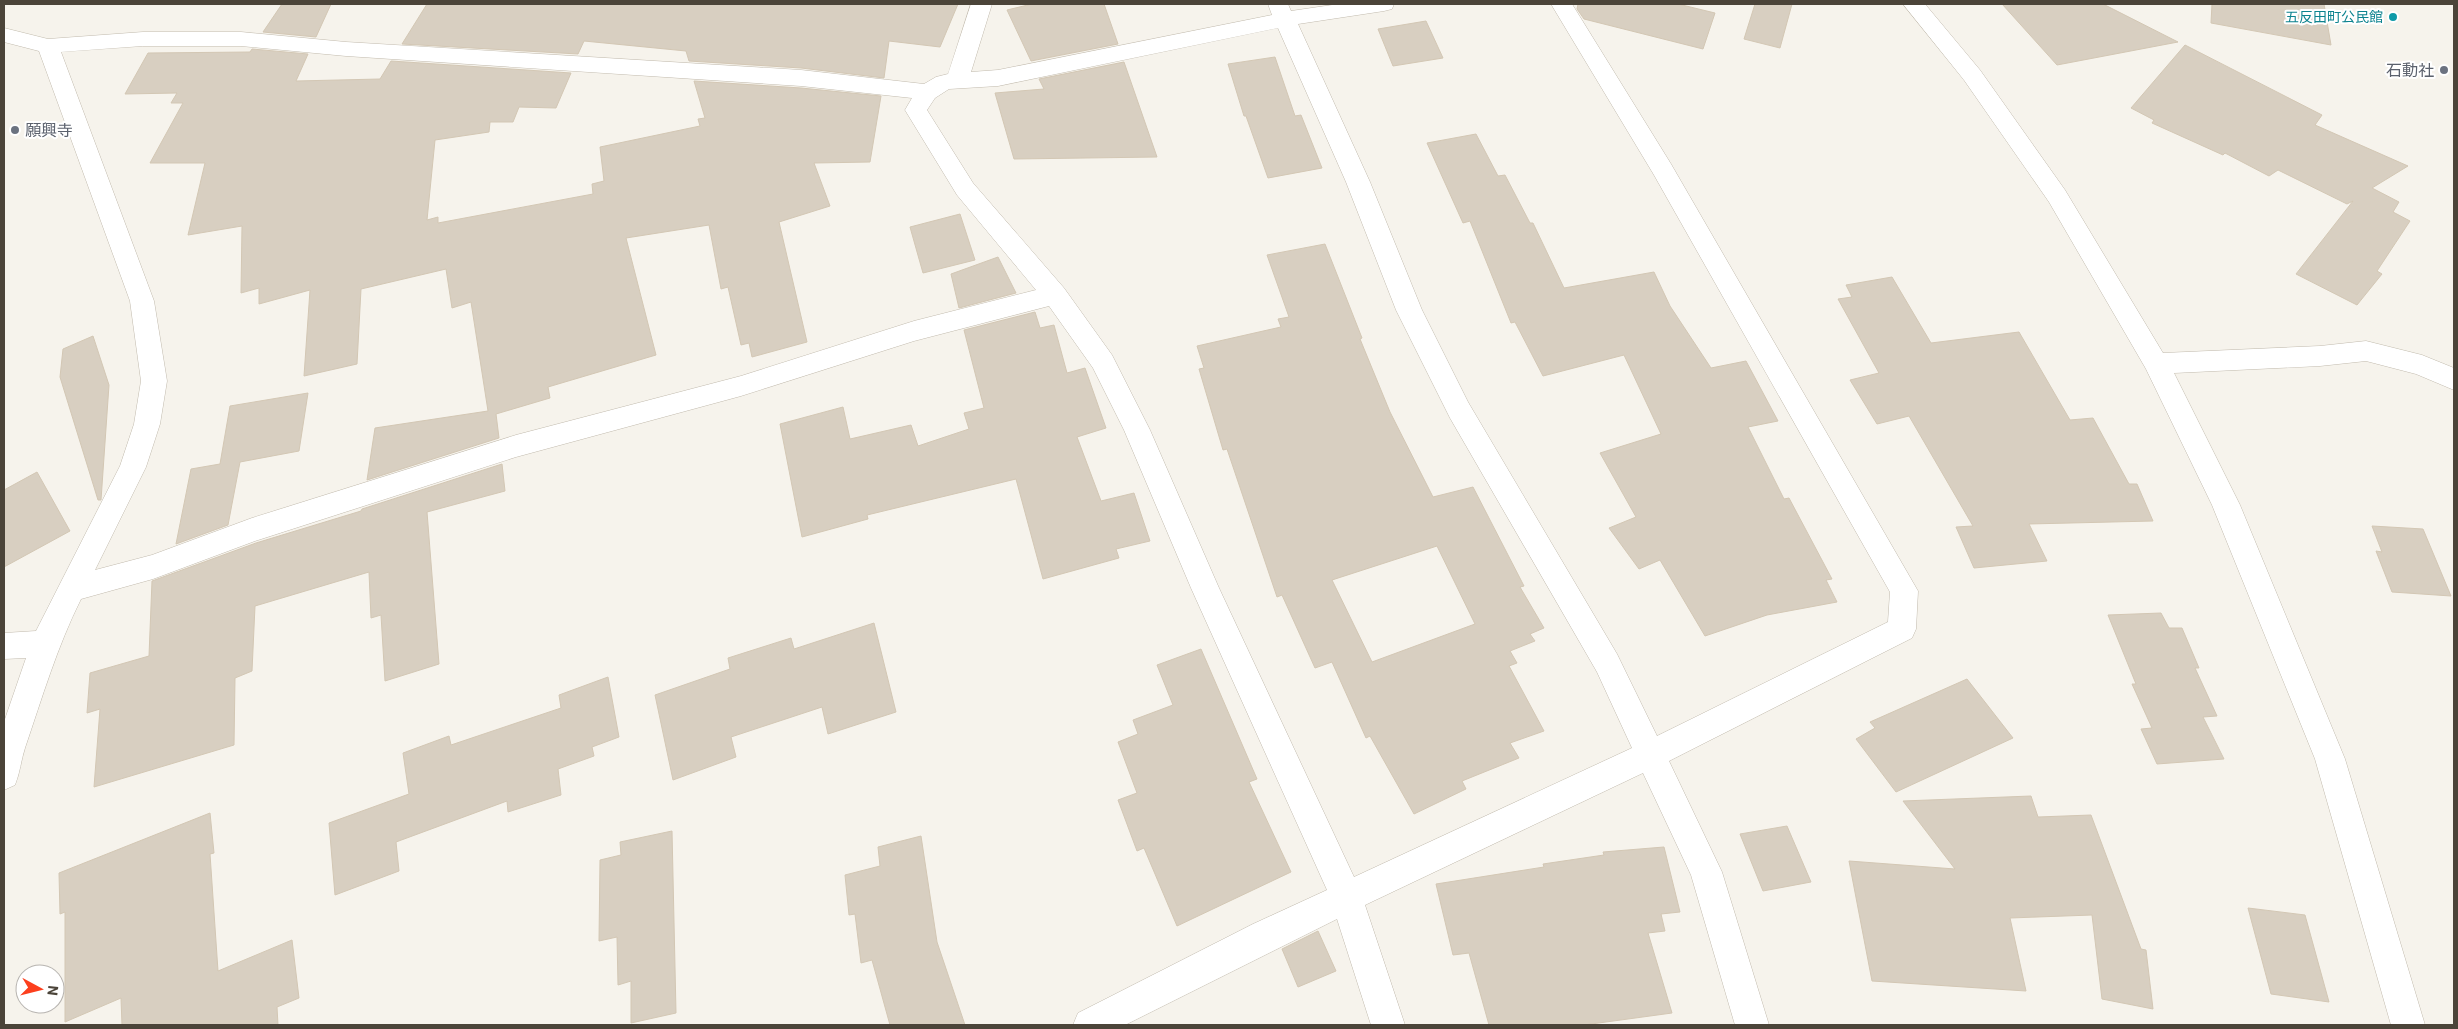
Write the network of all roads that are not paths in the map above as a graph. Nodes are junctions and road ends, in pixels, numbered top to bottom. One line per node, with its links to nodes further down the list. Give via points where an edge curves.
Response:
1 (981, 4): 8 (street)
2 (1384, 4): 5 (street)
3 (1562, 4): 16 (street, via 1668,179 1904,591 1902,628)
4 (1913, 4): 11 (street, via 1972,75 2057,196)
5 (1282, 12): 8 (street, via 998,78); 16 (street, via 1358,182 1409,310 1459,410 1607,663)
6 (4, 35): 7 (street)
7 (48, 46): 9 (street, via 143,39 241,39 346,49 801,78); 13 (street, via 142,301 154,381 147,424 133,467)
8 (958, 80): 9 (street, via 944,82)
9 (928, 92): 10 (street, via 916,110 965,189)
10 (1055, 295): 13 (street, via 914,331 741,386 516,446 252,530 153,567); 18 (street, via 1103,362 1137,430 1205,588)
11 (2156, 364): 12 (street, via 2366,351 2422,365); 22 (street, via 2226,505 2330,759)
12 (2454, 380)
13 (71, 589): 14 (street)
14 (45, 644): 15 (street); 17 (street, via 8,753)
15 (4, 646)
16 (1649, 755): 18 (street); 21 (street, via 1706,872)
17 (4, 776)
18 (1347, 898): 19 (street, via 1264,936); 20 (street)
19 (1090, 1025)
20 (1388, 1025)
21 (1752, 1025)
22 (2408, 1025)

